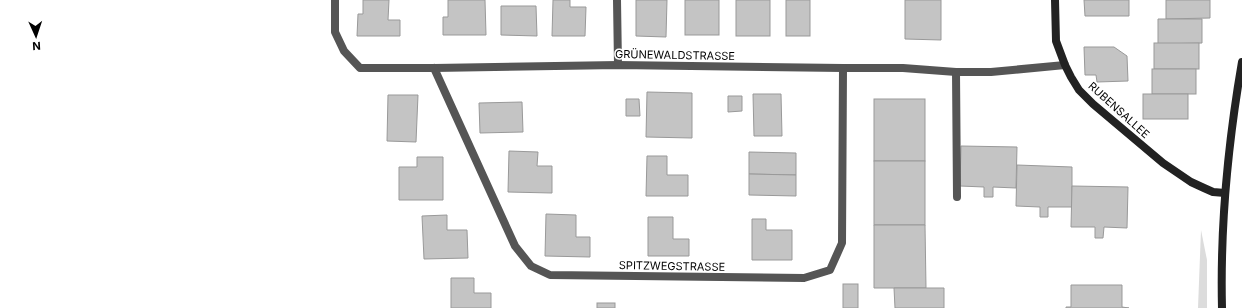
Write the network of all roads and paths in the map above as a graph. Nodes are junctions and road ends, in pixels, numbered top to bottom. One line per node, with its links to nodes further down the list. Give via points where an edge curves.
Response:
1 (335, 0): 7 (street, GRÜNEWALDSTRASSE, via 335,32 344,51 360,68)
2 (617, 0): 5 (street)
3 (1055, 0): 6 (street, RUBENSALLEE, via 1056,41)
4 (1242, 62): 10 (street)
5 (618, 65): 7 (street, GRÜNEWALDSTRASSE); 8 (street, GRÜNEWALDSTRASSE)
6 (1065, 65): 9 (street, GRÜNEWALDSTRASSE, via 991,72); 10 (street, RUBENSALLEE, via 1071,77 1093,104 1146,149 1191,182 1213,192)
7 (434, 68): 8 (street, SPITZWEGSTRASSE, via 515,246 531,266 550,275 804,278 830,270 842,243)
8 (843, 68): 9 (street, GRÜNEWALDSTRASSE, via 903,68)
9 (956, 72): 11 (street)
10 (1224, 193): 12 (street)
11 (957, 197)
12 (1222, 308)

